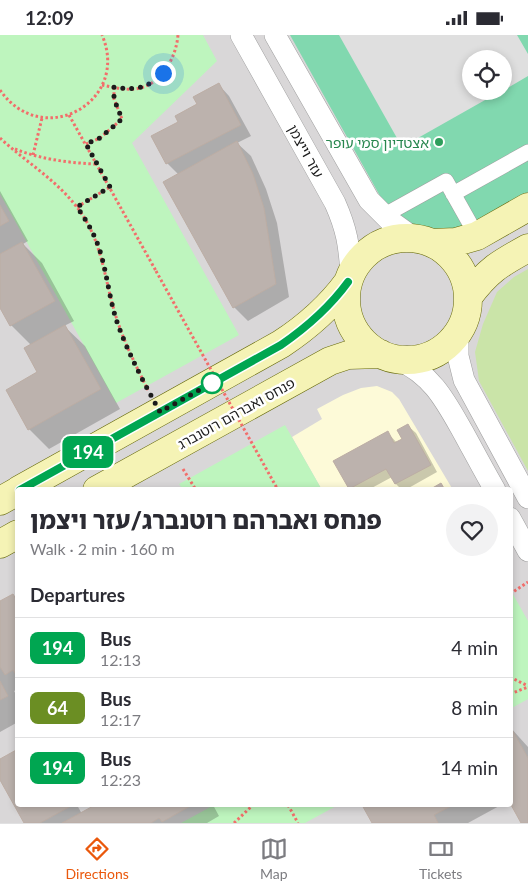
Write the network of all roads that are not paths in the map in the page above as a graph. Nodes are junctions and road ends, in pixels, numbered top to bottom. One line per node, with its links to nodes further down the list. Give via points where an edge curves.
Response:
1 (241, 35): 10 (street, עזר וייצמן, via 335,203 348,240)
2 (275, 35): 6 (street, via 364,193)
3 (528, 152): 4 (street)
4 (454, 194): 6 (street, via 446,181); 7 (street)
5 (528, 207): 7 (main road)
6 (383, 216): 8 (street)
7 (477, 236): 8 (main road, via 456,242)
8 (423, 241): 10 (main road, via 395,239 377,245 362,257); 11 (main road, via 448,254 460,269)
9 (528, 248): 11 (main road, via 497,265)
10 (349, 278): 13 (main road, via 345,301 358,337 372,350); 14 (main road, via 327,308 293,336)
11 (468, 297): 12 (main road, via 466,315)
12 (458, 333): 13 (main road, via 445,347 427,357 408,360); 18 (street, via 458,356 464,380)
13 (389, 357): 15 (main road, פנחס ואברהם רוטנברג, via 348,355 330,361); 16 (street, via 428,378 440,393)
14 (25, 487)
15 (102, 487)
16 (493, 487)
17 (15, 493): 19 (main road)
18 (528, 497)
19 (0, 501)
20 (513, 524): 23 (street)
21 (15, 536): 22 (main road)
22 (0, 544)
23 (528, 551)

